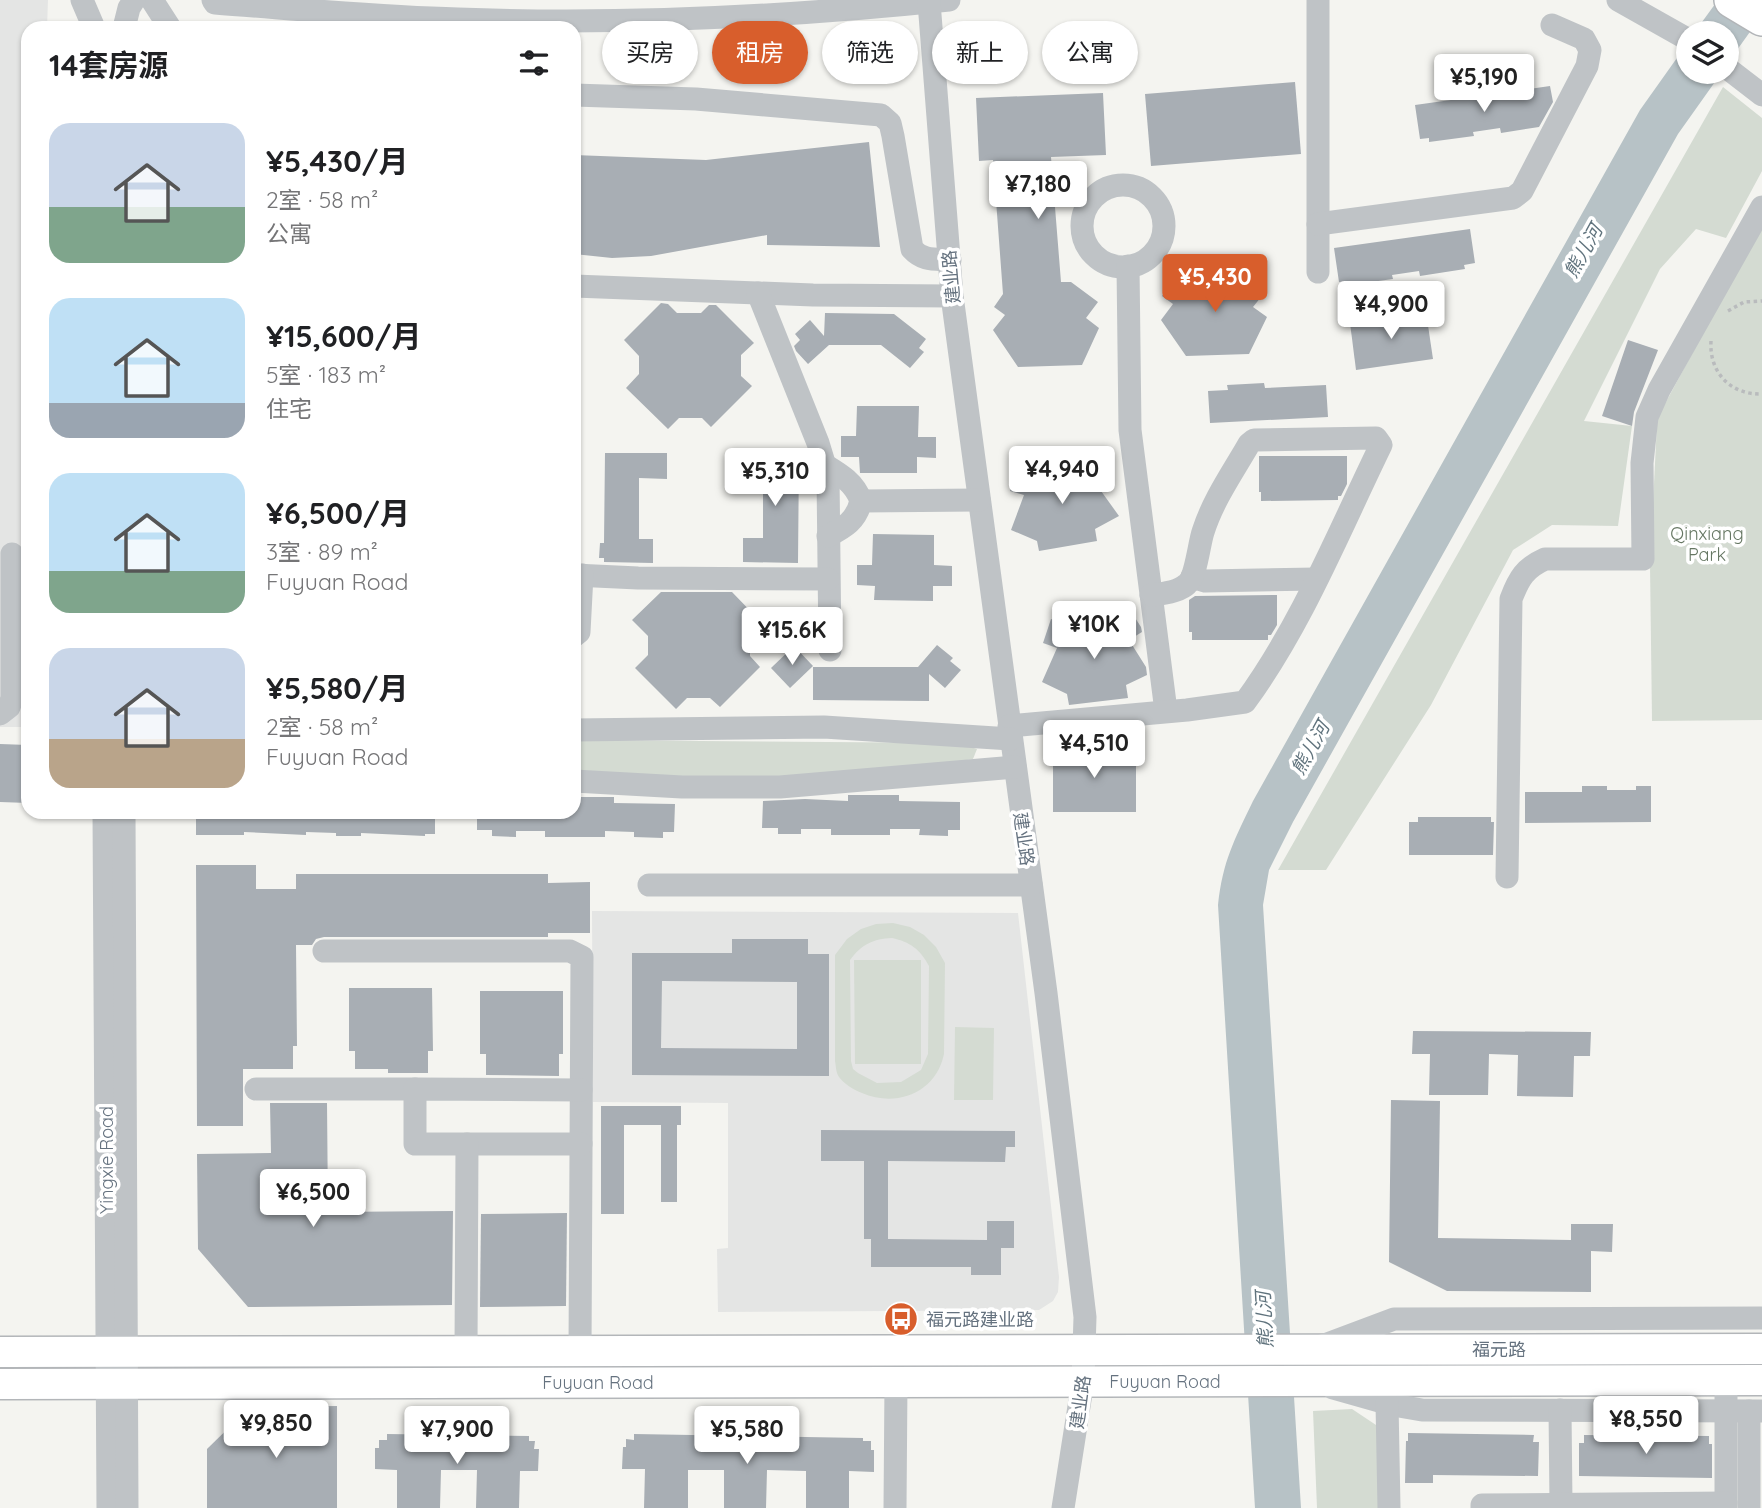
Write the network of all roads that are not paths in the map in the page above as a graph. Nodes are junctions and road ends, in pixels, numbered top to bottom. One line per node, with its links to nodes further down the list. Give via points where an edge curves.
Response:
1 (82, 0): 10 (street)
2 (134, 0): 11 (street)
3 (152, 0): 12 (street)
4 (213, 0): 8 (street, via 485,19 678,20)
5 (1318, 0): 19 (street)
6 (1618, 0): 14 (street)
7 (1732, 0): 9 (highway)
8 (939, 1): 20 (street, 建业路)
9 (1762, 18)
10 (91, 21)
11 (126, 21)
12 (166, 21)
13 (1552, 25): 19 (street, via 1584,39 1590,50 1587,66 1522,191 1513,198)
14 (1676, 33)
15 (1739, 78): 17 (street)
16 (581, 95): 20 (street, via 696,99 881,116 890,123 912,249 926,259)
17 (1762, 96)
18 (1762, 207): 46 (street, via 1647,417 1642,463 1643,559 1545,559 1523,573 1511,598)
19 (1318, 224): 22 (street)
20 (950, 260): 25 (street, 建业路)
21 (1128, 267): 35 (street, via 1130,430)
22 (1318, 272)
23 (581, 286): 24 (street)
24 (758, 293): 25 (street); 26 (street)
25 (952, 296): 27 (street, 建业路)
26 (824, 465): 28 (street, via 844,476); 29 (street)
27 (979, 500): 28 (street); 41 (street, 建业路)
28 (861, 501): 29 (street, via 848,526)
29 (828, 536): 33 (street)
30 (8, 559): 36 (street)
31 (581, 575): 33 (street)
32 (1192, 577): 34 (street, via 1205,581); 34 (street, via 1212,508 1254,440 1376,438 1381,444); 35 (street, via 1187,585)
33 (828, 579): 37 (street)
34 (1316, 579): 38 (street, via 1266,673 1245,702)
35 (1151, 595): 38 (street)
36 (21, 630): 39 (street, via 12,698 9,708)
37 (830, 650)
38 (1166, 711): 41 (street)
39 (0, 714)
40 (581, 730): 41 (street, via 824,727)
41 (1010, 732): 42 (street, 建业路)
42 (1014, 767): 43 (street, via 780,787); 48 (street, 建业路)
43 (581, 781)
44 (104, 819): 63 (street, Yingxie Road)
45 (124, 819): 63 (street, Yingxie Road)
46 (1507, 877)
47 (649, 885): 48 (street)
48 (1031, 885): 58 (street, 建业路)
49 (324, 951): 52 (street, via 577,954 582,957)
50 (256, 1088): 51 (street)
51 (415, 1089): 52 (street); 53 (street, via 415,1144)
52 (581, 1090): 54 (street)
53 (467, 1144): 54 (street); 60 (street)
54 (581, 1144): 61 (street)
55 (1762, 1318): 56 (street, via 1394,1320)
56 (1305, 1349): 57 (main road, 福元路); 59 (main road, 福元路)
57 (1762, 1349)
58 (1086, 1350): 59 (main road, Fuyuan Road); 61 (main road, Fuyuan Road); 66 (street, 建业路)
59 (1236, 1350)
60 (466, 1351): 61 (main road, Fuyuan Road); 63 (main road, Fuyuan Road)
61 (580, 1351)
62 (0, 1352): 63 (main road, Fuyuan Road)
63 (117, 1352): 71 (street, Yingxie Road)
64 (1726, 1380): 65 (main road, 福元路); 68 (main road, 福元路); 74 (street)
65 (1762, 1380)
66 (1083, 1381): 67 (main road, Fuyuan Road); 69 (main road, Fuyuan Road); 80 (street, 建业路)
67 (1237, 1381): 68 (main road, 福元路)
68 (1302, 1381): 72 (street)
69 (895, 1382): 71 (main road, Fuyuan Road); 79 (street)
70 (0, 1384): 71 (main road, Fuyuan Road)
71 (117, 1384): 77 (street, Yingxie Road); 78 (street, Yingxie Road)
72 (1387, 1403): 73 (street, via 1422,1410); 81 (street)
73 (1560, 1410): 74 (street); 75 (street)
74 (1746, 1411): 76 (street); 83 (street)
75 (1561, 1504): 76 (street); 82 (street)
76 (1726, 1505)
77 (108, 1508)
78 (127, 1508)
79 (895, 1508)
80 (1063, 1508)
81 (1389, 1508)
82 (1482, 1508)
83 (1749, 1508)

